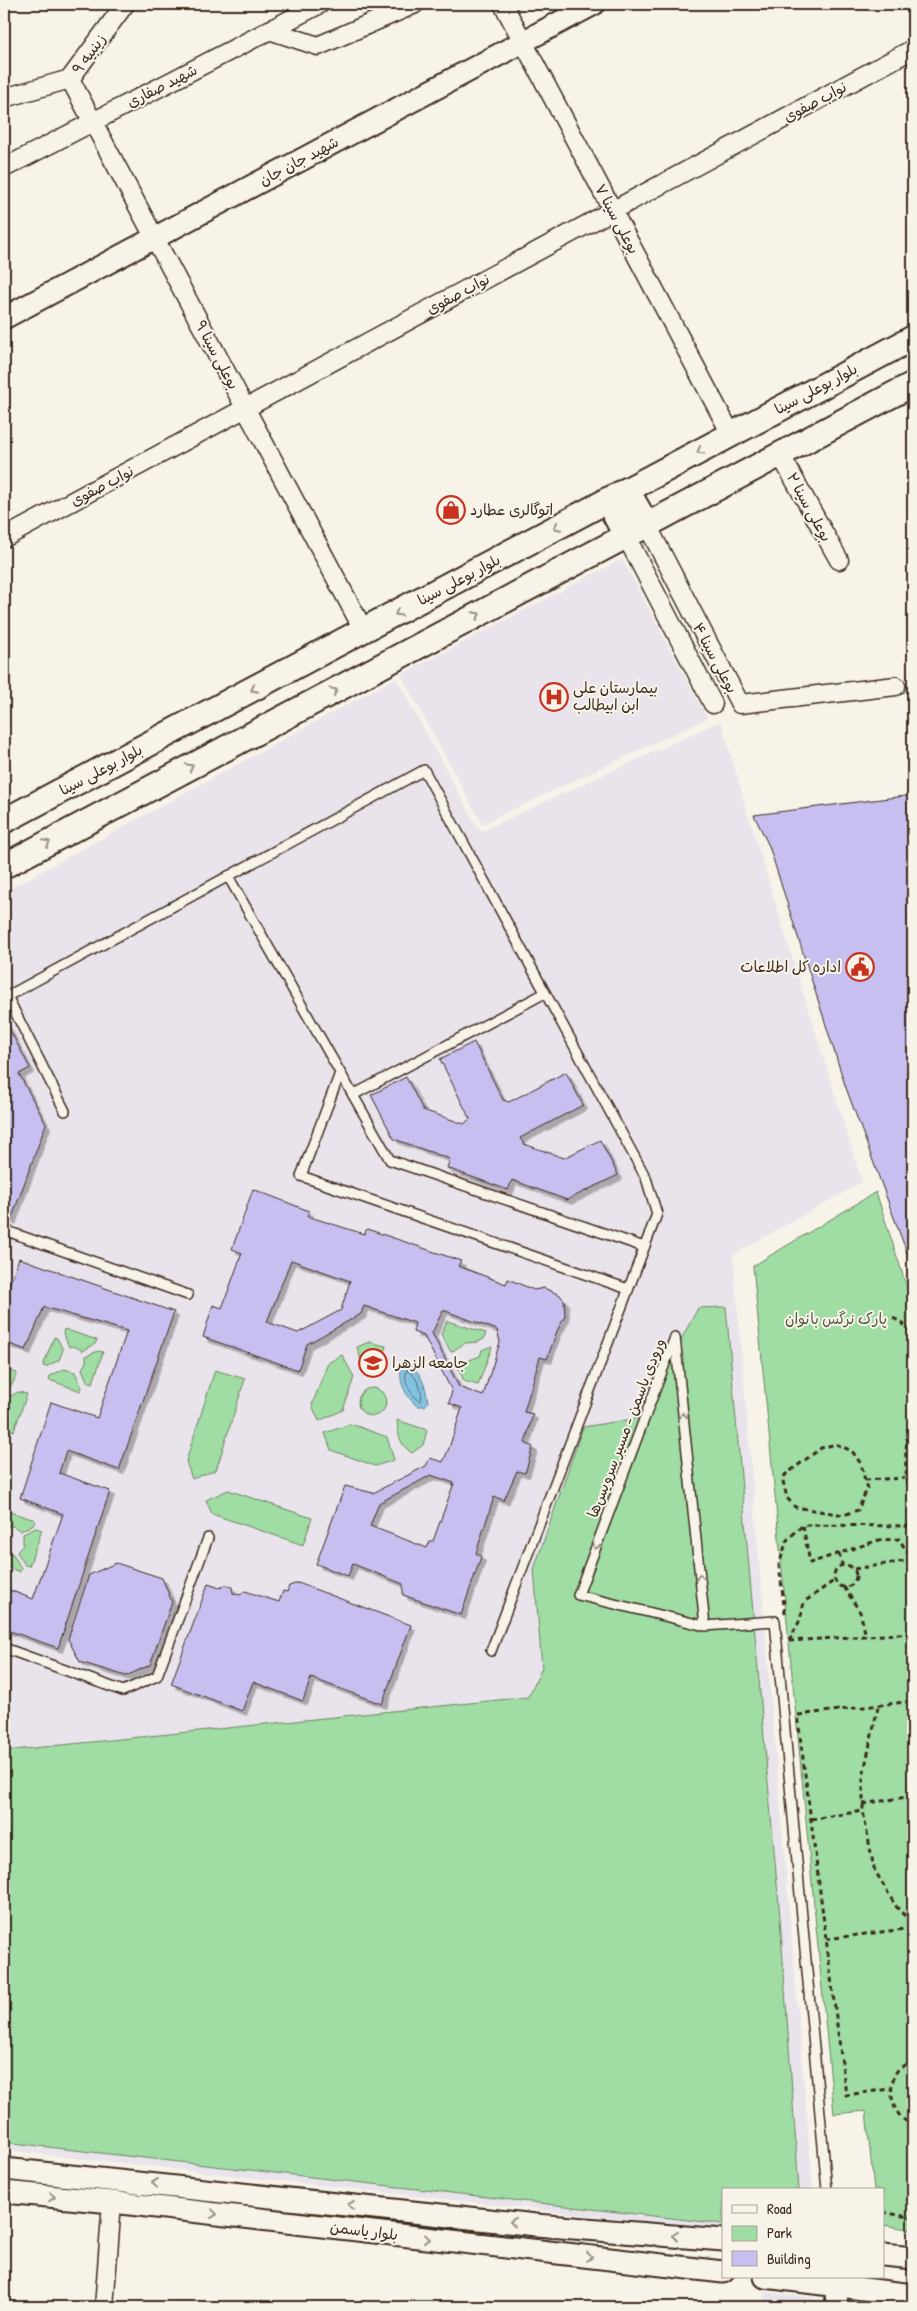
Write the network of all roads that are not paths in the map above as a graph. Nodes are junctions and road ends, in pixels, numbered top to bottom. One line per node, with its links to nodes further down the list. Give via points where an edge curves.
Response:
1 (125, 4): 9 (street, زینبیه ۹)
2 (320, 4): 6 (street, شهید صفاری)
3 (415, 4): 6 (street, via 318,46)
4 (503, 4): 7 (street, بوعلی سینا ۷)
5 (594, 4): 7 (street, شهید جان جان)
6 (268, 30): 11 (street, شهید صفاری)
7 (523, 42): 13 (street, بوعلی سینا ۷); 14 (street, شهید جان جان)
8 (913, 49): 13 (street, نواب صفوی)
9 (70, 79): 10 (street); 11 (street, بوعلی سینا ۹)
10 (4, 98)
11 (92, 122): 12 (street, شهید صفاری); 14 (street, بوعلی سینا ۹)
12 (4, 168)
13 (612, 210): 18 (street, نواب صفوی); 19 (street, بوعلی سینا ۷)
14 (154, 238): 15 (street, شهید جان جان); 18 (street, بوعلی سینا ۹)
15 (4, 318)
16 (913, 338): 19 (main road, بلوار بوعلی سینا)
17 (913, 384): 20 (main road)
18 (245, 409): 23 (street, نواب صفوی); 27 (street, بوعلی سینا ۹)
19 (731, 434): 21 (main road, بلوار بوعلی سینا, one-way to 21)
20 (780, 454): 22 (main road); 24 (street, بوعلی سینا ۲)
21 (617, 495): 22 (main road); 27 (main road, بلوار بوعلی سینا, one-way to 27)
22 (639, 536): 25 (street, بوعلی سینا ۴); 26 (street, بوعلی سینا ۴); 31 (main road, one-way to 22)
23 (4, 538)
24 (839, 560)
25 (695, 619): 26 (street); 28 (street, بوعلی سینا ۴, via 740,704)
26 (674, 629): 29 (street, بوعلی سینا ۴)
27 (364, 631): 30 (main road, بلوار بوعلی سینا, one-way to 30)
28 (896, 686)
29 (713, 704)
30 (4, 821)
31 (4, 866)
32 (228, 876): 33 (lane, via 424,770); 34 (lane); 35 (lane)
33 (545, 993): 36 (lane); 39 (lane, via 646,1178 657,1214)
34 (5, 997): 37 (lane)
35 (340, 1073): 36 (lane); 40 (lane, via 301,1176)
36 (353, 1094): 39 (lane, via 390,1160)
37 (65, 1110)
38 (4, 1230): 41 (lane)
39 (644, 1247): 40 (lane)
40 (628, 1289): 45 (lane)
41 (188, 1295)
42 (208, 1538): 44 (lane, via 158,1676 123,1691)
43 (705, 1626): 43 (lane, ورودی یاسمن - مسیر سرویس‌ها, one-way to 43, via 685,1433 675,1337 578,1595); 47 (lane, via 775,1622)
44 (4, 1648)
45 (490, 1651)
46 (4, 2168): 50 (street, بلوار یاسمن, one-way to 46, via 536,2225)
47 (827, 2188)
48 (4, 2192): 49 (street, بلوار یاسمن, one-way to 49)
49 (112, 2202): 53 (street, بلوار یاسمن, one-way to 53); 57 (street)
50 (722, 2240)
51 (884, 2255): 52 (street)
52 (913, 2258)
53 (722, 2272)
54 (782, 2278): 55 (street)
55 (835, 2281): 56 (street); 58 (street)
56 (913, 2295)
57 (104, 2307)
58 (836, 2307)

